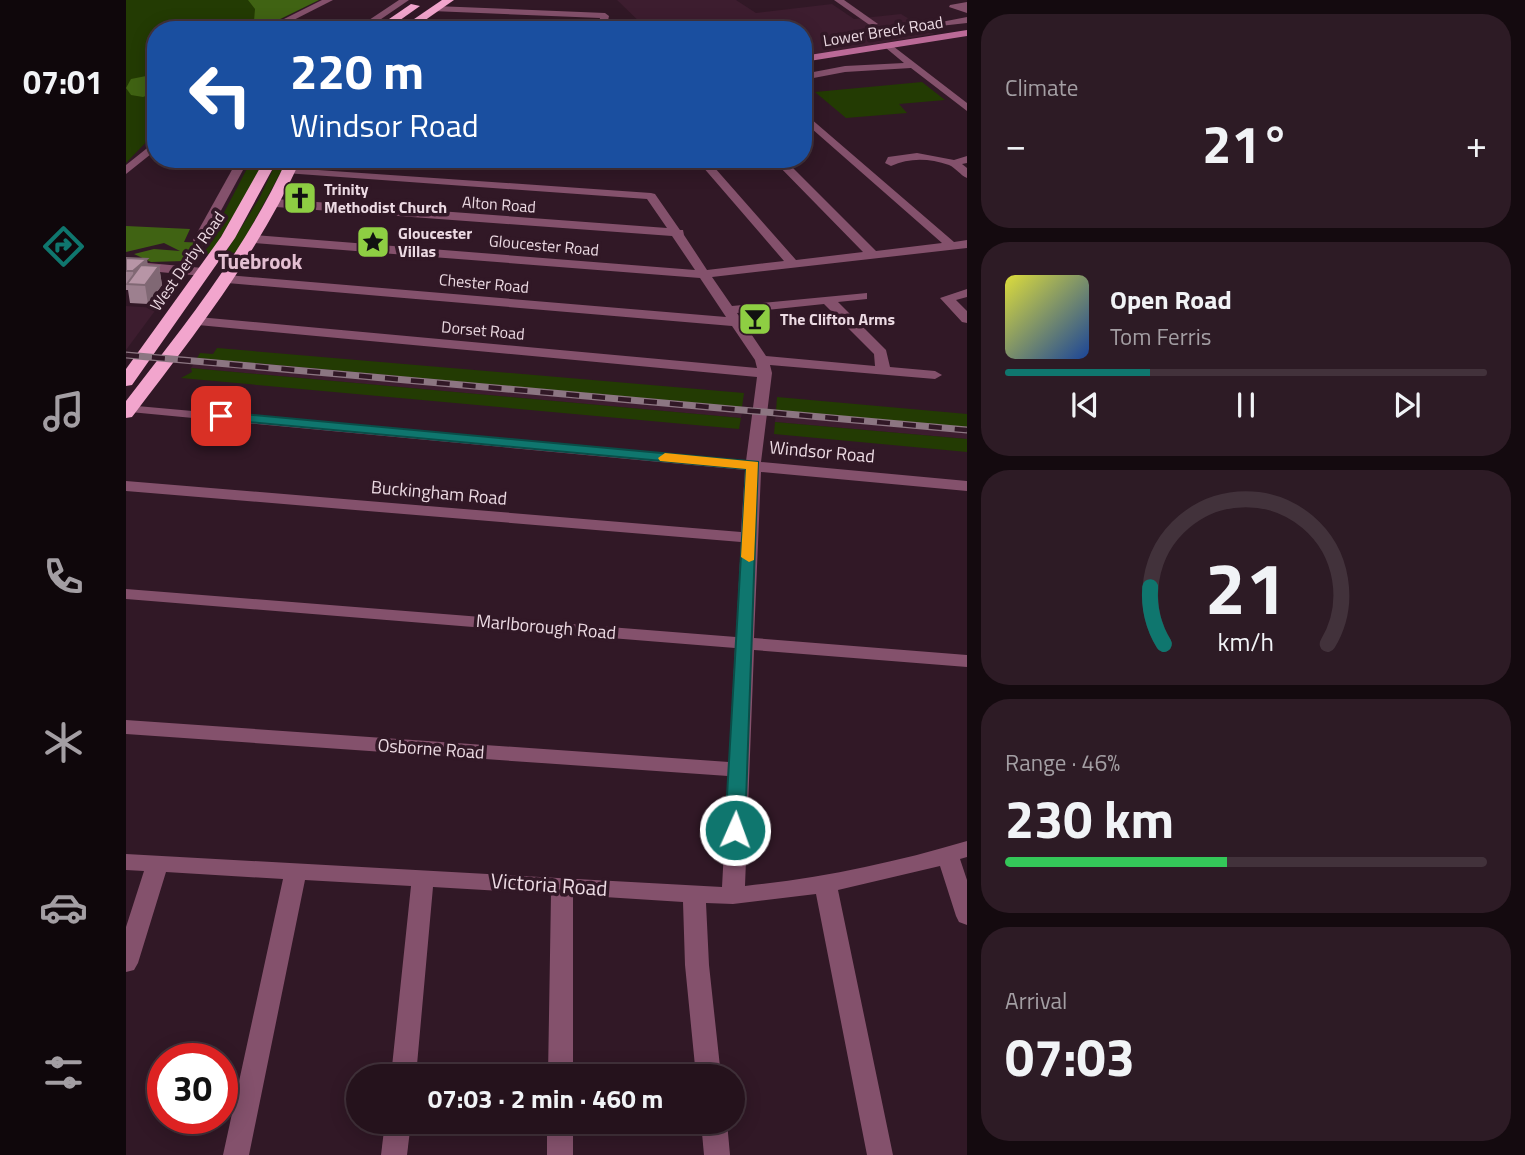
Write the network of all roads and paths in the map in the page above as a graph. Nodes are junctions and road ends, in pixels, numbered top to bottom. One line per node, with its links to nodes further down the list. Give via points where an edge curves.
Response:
1 (329, 0): 10 (street)
2 (405, 0): 11 (street)
3 (424, 0): 12 (highway)
4 (449, 0): 8 (highway)
5 (838, 0): 16 (street)
6 (961, 0): 7 (street)
7 (967, 6)
8 (435, 9): 13 (highway); 14 (street, via 605,16)
9 (967, 20): 15 (street)
10 (285, 21)
11 (372, 21)
12 (392, 21)
13 (416, 21)
14 (604, 21)
15 (940, 23)
16 (874, 24)
17 (967, 33): 18 (street, Lower Breck Road)
18 (889, 46): 19 (street, Lower Breck Road); 20 (street)
19 (812, 58)
20 (912, 65): 21 (street, via 845,69); 22 (street)
21 (812, 77)
22 (967, 108)
23 (812, 123): 40 (street)
24 (147, 152): 33 (street)
25 (961, 161): 26 (street, via 927,155 900,157); 34 (street)
26 (891, 163)
27 (239, 168): 38 (street)
28 (267, 168): 44 (highway, West Derby Road, via 248,206)
29 (291, 168): 35 (highway)
30 (328, 168): 36 (street, via 649,195)
31 (709, 168): 42 (street)
32 (786, 168): 41 (street)
33 (126, 171)
34 (967, 175)
35 (276, 203): 36 (street, Alton Road); 37 (highway)
36 (679, 233): 45 (street)
37 (253, 239): 45 (street, Gloucester Road); 46 (highway)
38 (199, 240)
39 (967, 244): 40 (street, Gloucester Road)
40 (952, 246): 41 (street, Gloucester Road)
41 (873, 255): 42 (street, Gloucester Road)
42 (793, 264): 45 (street, Gloucester Road)
43 (126, 265): 44 (street)
44 (203, 272): 46 (highway); 56 (highway, West Derby Road)
45 (710, 274): 50 (street)
46 (227, 279): 50 (street, Chester Road); 52 (highway)
47 (967, 293): 51 (street, via 947,298)
48 (862, 296): 49 (street, Chester Road)
49 (828, 300): 50 (street, Chester Road); 54 (street, via 881,353)
50 (734, 316): 53 (street)
51 (967, 319)
52 (198, 321): 53 (street, Dorset Road); 57 (highway)
53 (764, 367): 54 (street, Dorset Road); 58 (street)
54 (883, 370): 55 (street, Dorset Road)
55 (934, 375)
56 (126, 381)
57 (128, 411): 58 (street, Windsor Road)
58 (753, 465): 60 (street, Windsor Road); 61 (street)
59 (126, 486): 61 (street, Buckingham Road)
60 (966, 489)
61 (749, 538): 63 (street)
62 (126, 594): 63 (street, Marlborough Road)
63 (744, 644): 64 (street, Marlborough Road); 66 (street)
64 (967, 661)
65 (126, 727): 66 (street, Osborne Road)
66 (737, 770): 75 (street)
67 (957, 852): 73 (street, Victoria Road); 76 (street)
68 (126, 862): 69 (street, Victoria Road)
69 (158, 863): 70 (street, Victoria Road); 77 (street)
70 (296, 871): 71 (street, Victoria Road); 84 (street)
71 (423, 877): 72 (street, Victoria Road); 78 (street)
72 (562, 886): 74 (street, Victoria Road); 79 (street)
73 (826, 886): 75 (street, Victoria Road); 88 (street)
74 (694, 894): 75 (street, Victoria Road); 80 (street)
75 (733, 895)
76 (967, 916)
77 (126, 963)
78 (404, 1064)
79 (560, 1064)
80 (708, 1064)
81 (397, 1134): 85 (street)
82 (560, 1134): 86 (street)
83 (714, 1134): 87 (street)
84 (236, 1155)
85 (394, 1155)
86 (560, 1155)
87 (717, 1155)
88 (880, 1155)

